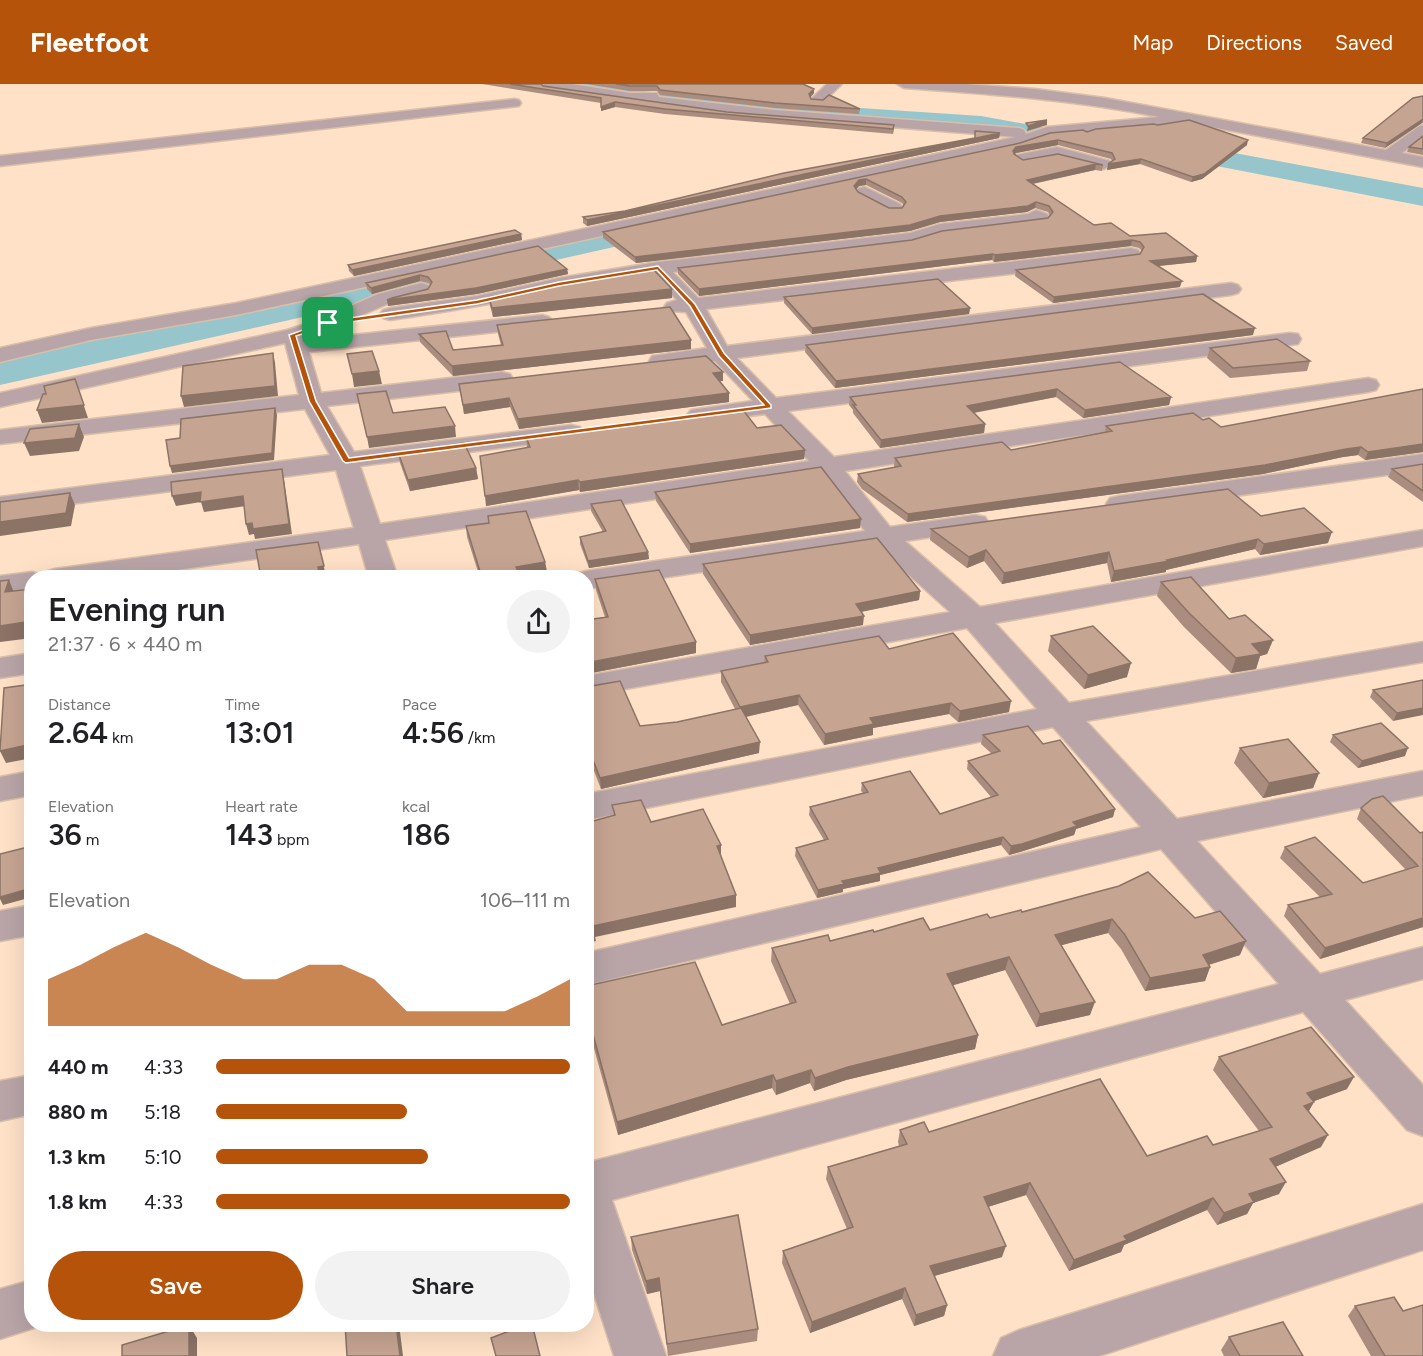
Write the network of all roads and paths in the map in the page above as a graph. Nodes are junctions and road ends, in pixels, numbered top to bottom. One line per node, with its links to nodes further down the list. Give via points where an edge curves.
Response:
1 (544, 84): 6 (street)
2 (617, 84): 6 (street)
3 (835, 84): 7 (street)
4 (904, 84): 9 (street, via 1058,96)
5 (675, 90): 6 (street)
6 (643, 93): 11 (street, via 694,106)
7 (818, 99)
8 (514, 103): 13 (street)
9 (1190, 118): 11 (street); 12 (street)
10 (1423, 130): 12 (street)
11 (1043, 134): 31 (street, via 236,309 91,334)
12 (1388, 156): 14 (street)
13 (0, 161)
14 (1423, 162)
15 (1104, 164): 16 (street, via 1047,152)
16 (865, 192): 17 (street); 19 (street)
17 (894, 208)
18 (1036, 215): 21 (street, via 1041,218 940,230 911,238)
19 (737, 220)
20 (1131, 254): 24 (street)
21 (658, 268): 24 (street); 27 (street, via 477,302)
22 (435, 286): 27 (street, via 385,298)
23 (1231, 289): 30 (street)
24 (693, 305): 25 (street); 30 (street)
25 (658, 309)
26 (565, 319): 29 (street)
27 (328, 323): 29 (street)
28 (1290, 339): 37 (street)
29 (295, 341): 35 (street); 36 (street)
30 (721, 354): 32 (street); 37 (street)
31 (0, 355)
32 (639, 363)
33 (522, 377): 36 (street)
34 (1368, 385): 43 (street)
35 (0, 400)
36 (312, 401): 40 (street); 41 (street)
37 (769, 406): 38 (street); 43 (street)
38 (675, 418)
39 (593, 429): 41 (street)
40 (0, 437)
41 (346, 461): 44 (street); 47 (street)
42 (1423, 462): 45 (street)
43 (827, 465): 47 (street); 48 (street)
44 (0, 505)
45 (1094, 507)
46 (1000, 520): 48 (street)
47 (370, 534): 50 (street); 51 (street)
48 (883, 536): 52 (street); 55 (street)
49 (1423, 538): 55 (street)
50 (112, 570)
51 (381, 570)
52 (594, 579)
53 (24, 582): 54 (street)
54 (0, 585)
55 (974, 618): 59 (street); 60 (street)
56 (1423, 652): 60 (street)
57 (24, 664): 58 (street)
58 (0, 668)
59 (594, 685)
60 (1060, 715): 64 (street); 65 (street)
61 (1423, 783): 65 (street)
62 (24, 784): 63 (street)
63 (0, 789)
64 (594, 805)
65 (1169, 834): 69 (street); 70 (street)
66 (24, 922): 67 (street)
67 (0, 926)
68 (1423, 963): 70 (street)
69 (594, 967)
70 (1312, 993): 73 (street); 74 (street)
71 (24, 1096): 72 (street)
72 (0, 1101)
73 (1423, 1116)
74 (594, 1183)
75 (594, 1217): 79 (street)
76 (1423, 1227): 80 (street)
77 (24, 1307): 78 (street)
78 (0, 1314)
79 (640, 1356)
80 (1019, 1356)

